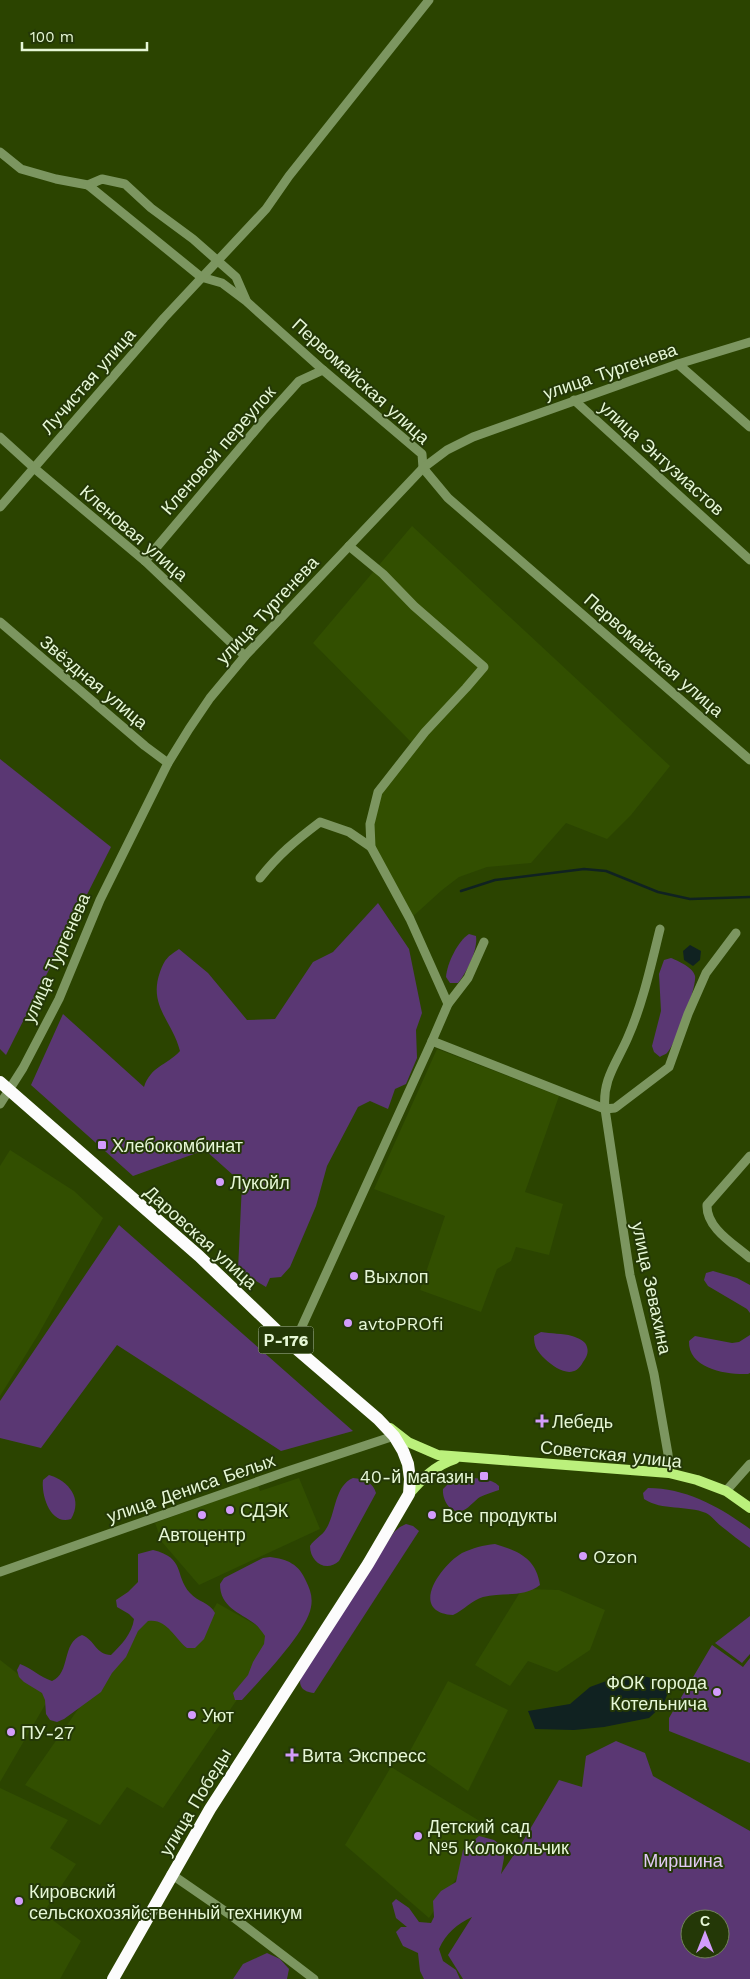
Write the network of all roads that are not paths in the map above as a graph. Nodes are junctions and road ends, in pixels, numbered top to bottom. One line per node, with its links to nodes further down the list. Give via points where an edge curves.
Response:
1 (430, 0): 4 (street, Лучистая улица, via 266,209)
2 (0, 152): 3 (street, via 21,170)
3 (88, 185): 4 (street, via 102,179 125,184); 5 (street, Первомайская улица)
4 (217, 260): 5 (street, Лучистая улица); 6 (street, via 236,277)
5 (201, 277): 6 (street, Первомайская улица, via 222,283); 13 (street, Лучистая улица)
6 (246, 301): 9 (street, Первомайская улица)
7 (750, 342): 8 (street, улица Тургенева)
8 (678, 364): 10 (street, улица Тургенева); 11 (street)
9 (324, 370): 14 (street, Первомайская улица, via 422,454); 18 (street, Кленовой переулок, via 299,381)
10 (574, 400): 14 (street, улица Тургенева, via 473,437 447,450); 17 (street, улица Энтузиастов)
11 (750, 427)
12 (0, 437): 13 (street, Кленовая улица)
13 (34, 468): 15 (street, Лучистая улица); 18 (street, Кленовая улица)
14 (423, 468): 16 (street, улица Тургенева); 21 (street, Первомайская улица, via 448,498)
15 (0, 507)
16 (349, 546): 20 (street, улица Тургенева); 23 (street, via 484,667 425,732 378,792 370,824)
17 (750, 560)
18 (144, 561): 20 (street, Кленовая улица)
19 (0, 622): 22 (street, Звёздная улица)
20 (245, 656): 22 (street, улица Тургенева, via 210,698)
21 (750, 760)
22 (168, 763): 30 (street, улица Тургенева, via 100,900 59,999 23,1068)
23 (371, 847): 24 (street, via 349,832 320,822 289,845); 28 (street, via 410,919)
24 (260, 878)
25 (660, 929): 32 (street, улица Зевахина, via 628,1036 608,1077)
26 (736, 933): 32 (street, via 706,973 669,1067 615,1108)
27 (484, 942): 28 (street, via 468,978)
28 (448, 1004): 29 (street)
29 (432, 1041): 32 (street); 35 (street)
30 (4, 1086): 31 (street, улица Тургенева); 35 (highway, Даровская улица / Р-176, via 199,1256)
31 (0, 1104)
32 (605, 1109): 42 (street, улица Зевахина, via 630,1276 654,1374)
33 (750, 1156): 34 (street, via 707,1205 708,1218 713,1225)
34 (750, 1258)
35 (293, 1346): 36 (highway, Даровская улица / Р-176)
36 (378, 1419): 37 (highway, Даровская улица / Р-176); 38 (main road, Даровская улица)
37 (394, 1436): 44 (highway, Даровская улица / Р-176, via 408,1464); 46 (street, улица Дениса Белых)
38 (424, 1450): 39 (main road, Советская улица)
39 (461, 1457): 41 (main road, Советская улица); 42 (main road, Советская улица)
40 (750, 1464): 43 (street)
41 (430, 1471): 44 (main road, улица Победы)
42 (669, 1474): 43 (main road, Советская улица)
43 (726, 1491): 45 (main road, Советская улица)
44 (409, 1494): 47 (highway, улица Победы)
45 (750, 1508)
46 (0, 1572)
47 (171, 1874): 48 (highway, улица Победы); 49 (street)
48 (113, 1979)
49 (314, 1979)

